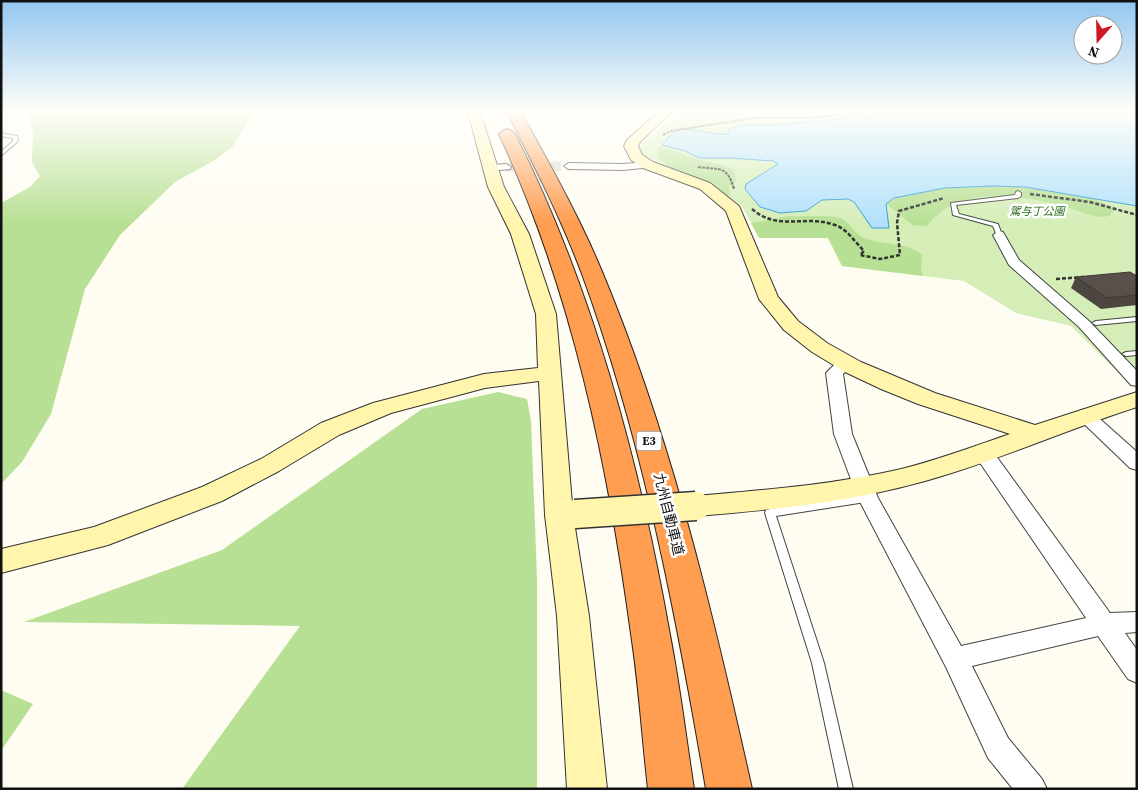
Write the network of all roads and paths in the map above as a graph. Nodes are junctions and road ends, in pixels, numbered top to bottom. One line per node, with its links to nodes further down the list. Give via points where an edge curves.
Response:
1 (490, 149): 21 (street, via 498,167 496,187 520,234 546,314)
2 (515, 149): 36 (highway, via 551,232 584,330 618,466 651,634)
3 (535, 149): 37 (highway, 九州自動車道 / E3, via 576,231 614,328 656,465 699,634)
4 (632, 149): 5 (street, via 636,157)
5 (648, 165): 6 (street); 20 (street, via 705,186 723,199 732,209 762,285 777,312 802,336)
6 (569, 166)
7 (690, 166): 9 (path, via 725,171)
8 (1018, 194): 12 (path, via 1055,196); 13 (lane, via 983,202 953,204 956,215 996,225)
9 (738, 195)
10 (950, 197): 11 (path, via 899,211 900,255 890,259 860,255 864,251 836,225 764,220)
11 (751, 208)
12 (1137, 215)
13 (998, 235): 15 (street, via 1014,262)
14 (1088, 277): 15 (path)
15 (1033, 278): 22 (street, via 1084,324)
16 (1137, 319): 17 (lane)
17 (1096, 323)
18 (1137, 353): 19 (lane)
19 (1126, 354)
20 (845, 364): 25 (street, via 890,384); 28 (street, via 834,373 843,434)
21 (551, 373): 29 (street); 30 (street, via 484,381 382,408 330,429 270,465 212,494 98,537)
22 (1137, 381)
23 (1137, 399): 24 (street)
24 (1085, 415): 25 (street); 27 (street)
25 (1033, 434): 26 (street)
26 (984, 454): 28 (street); 32 (street)
27 (1137, 463)
28 (866, 492): 29 (street, bridge); 33 (street); 38 (lane, via 770,513 818,663)
29 (567, 514): 35 (street)
30 (1, 561)
31 (1137, 622): 32 (street)
32 (1104, 624): 33 (street); 34 (street)
33 (955, 659): 39 (street, via 998,748)
34 (1137, 671)
35 (587, 789)
36 (671, 789)
37 (729, 789)
38 (846, 789)
39 (1032, 789)

